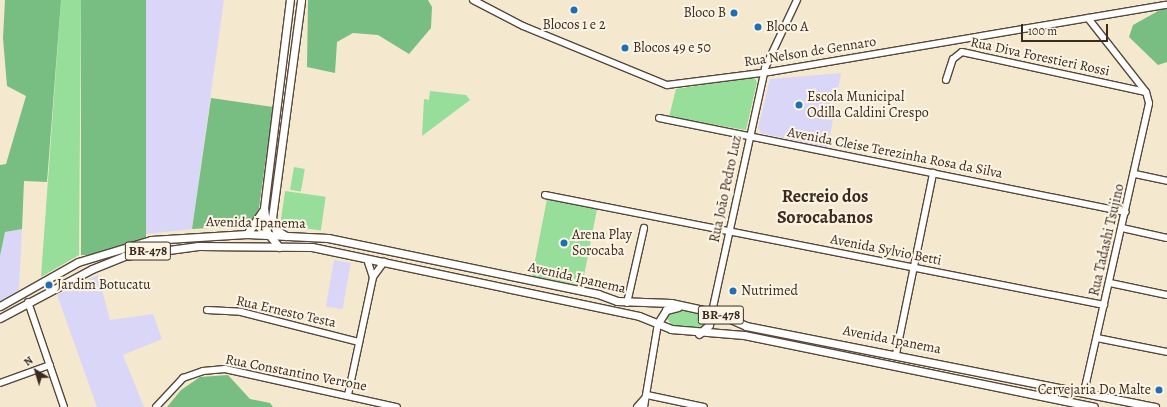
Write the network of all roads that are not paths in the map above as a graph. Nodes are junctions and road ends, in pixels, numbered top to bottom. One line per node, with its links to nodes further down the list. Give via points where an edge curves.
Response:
1 (290, 0): 16 (main road)
2 (301, 0): 23 (main road, via 272,218 276,230)
3 (474, 0): 7 (street, Rua Nelson de Gennaro, via 523,26 667,85)
4 (796, 0): 7 (street, Rua João Pedro Luz)
5 (1166, 5): 6 (street, Rua Nelson de Gennaro)
6 (1088, 18): 7 (street, Rua Nelson de Gennaro); 9 (street)
7 (764, 72): 11 (street, Rua João Pedro Luz)
8 (946, 80): 9 (street, Rua Diva Forestieri Rossi, via 952,59 962,52)
9 (1146, 92): 13 (street, Rua Tadashi Tsujino, via 1148,113)
10 (659, 118): 11 (street, Avenida Cleise Terezinha Rosa da Silva)
11 (750, 136): 12 (street, Avenida Cleise Terezinha Rosa da Silva); 20 (street, Rua João Pedro Luz)
12 (933, 173): 17 (street, Avenida Cleise Terezinha Rosa da Silva); 28 (street)
13 (1135, 174): 14 (street); 17 (street, Rua Tadashi Tsujino)
14 (1167, 181)
15 (545, 195): 20 (street, Avenida Sylvio Betti)
16 (264, 208): 21 (main road, via 255,228); 22 (main road)
17 (1126, 212): 19 (street, Rua Tadashi Tsujino)
18 (644, 228): 33 (street)
19 (1122, 228): 24 (street); 30 (street, Rua Tadashi Tsujino)
20 (729, 231): 28 (street, Avenida Sylvio Betti); 38 (street, Rua João Pedro Luz)
21 (247, 234): 22 (main road, Avenida Ipanema / BR-478); 34 (main road, Avenida Ipanema / BR-478, via 177,236 112,249 78,262)
22 (268, 235): 23 (main road, Avenida Ipanema / BR-478); 25 (main road)
23 (286, 236): 33 (main road, Avenida Ipanema / BR-478, via 335,240)
24 (1167, 238)
25 (280, 247): 26 (main road, Avenida Ipanema / BR-478, via 312,248); 32 (main road, Avenida Ipanema / BR-478, via 198,246 130,255 92,268)
26 (367, 259): 27 (main road, Avenida Ipanema / BR-478); 29 (street)
27 (384, 262): 29 (street); 40 (main road, Avenida Ipanema / BR-478, via 639,316)
28 (913, 267): 35 (street, Avenida Sylvio Betti); 45 (street)
29 (372, 277): 43 (street)
30 (1110, 283): 31 (street); 35 (street, Rua Tadashi Tsujino)
31 (1167, 295)
32 (28, 302): 34 (main road, via 19,299); 39 (main road, Avenida Ipanema / BR-478); 46 (street)
33 (627, 303): 36 (main road, Avenida Ipanema / BR-478, via 671,303)
34 (2, 305)
35 (1104, 305): 42 (street, Rua Tadashi Tsujino)
36 (698, 309): 38 (main road, Avenida Ipanema / BR-478); 40 (main road, via 671,308)
37 (207, 310): 43 (street, Rua Ernesto Testa, via 241,312)
38 (712, 312): 41 (main road, via 709,325); 45 (main road, Avenida Ipanema / BR-478, via 746,326)
39 (0, 318)
40 (658, 323): 41 (main road, Avenida Ipanema / BR-478); 50 (street)
41 (699, 334): 51 (main road, Avenida Ipanema / BR-478, via 744,335)
42 (1097, 338): 44 (street); 48 (street, Rua Tadashi Tsujino)
43 (359, 342): 49 (street)
44 (1167, 352)
45 (896, 354): 48 (main road, Avenida Ipanema / BR-478)
46 (50, 365): 47 (street); 52 (street)
47 (0, 383)
48 (1084, 392): 59 (main road, Avenida Ipanema / BR-478)
49 (348, 395): 53 (street, Rua Constantino Verrone, via 225,368 203,371 184,378); 54 (street, Rua Constantino Verrone)
50 (647, 395): 55 (street); 56 (street); 57 (street)
51 (1082, 406): 58 (main road, Avenida Ipanema / BR-478)
52 (64, 407)
53 (156, 407)
54 (397, 407)
55 (637, 407)
56 (644, 407)
57 (704, 407)
58 (1094, 407)
59 (1155, 407)

